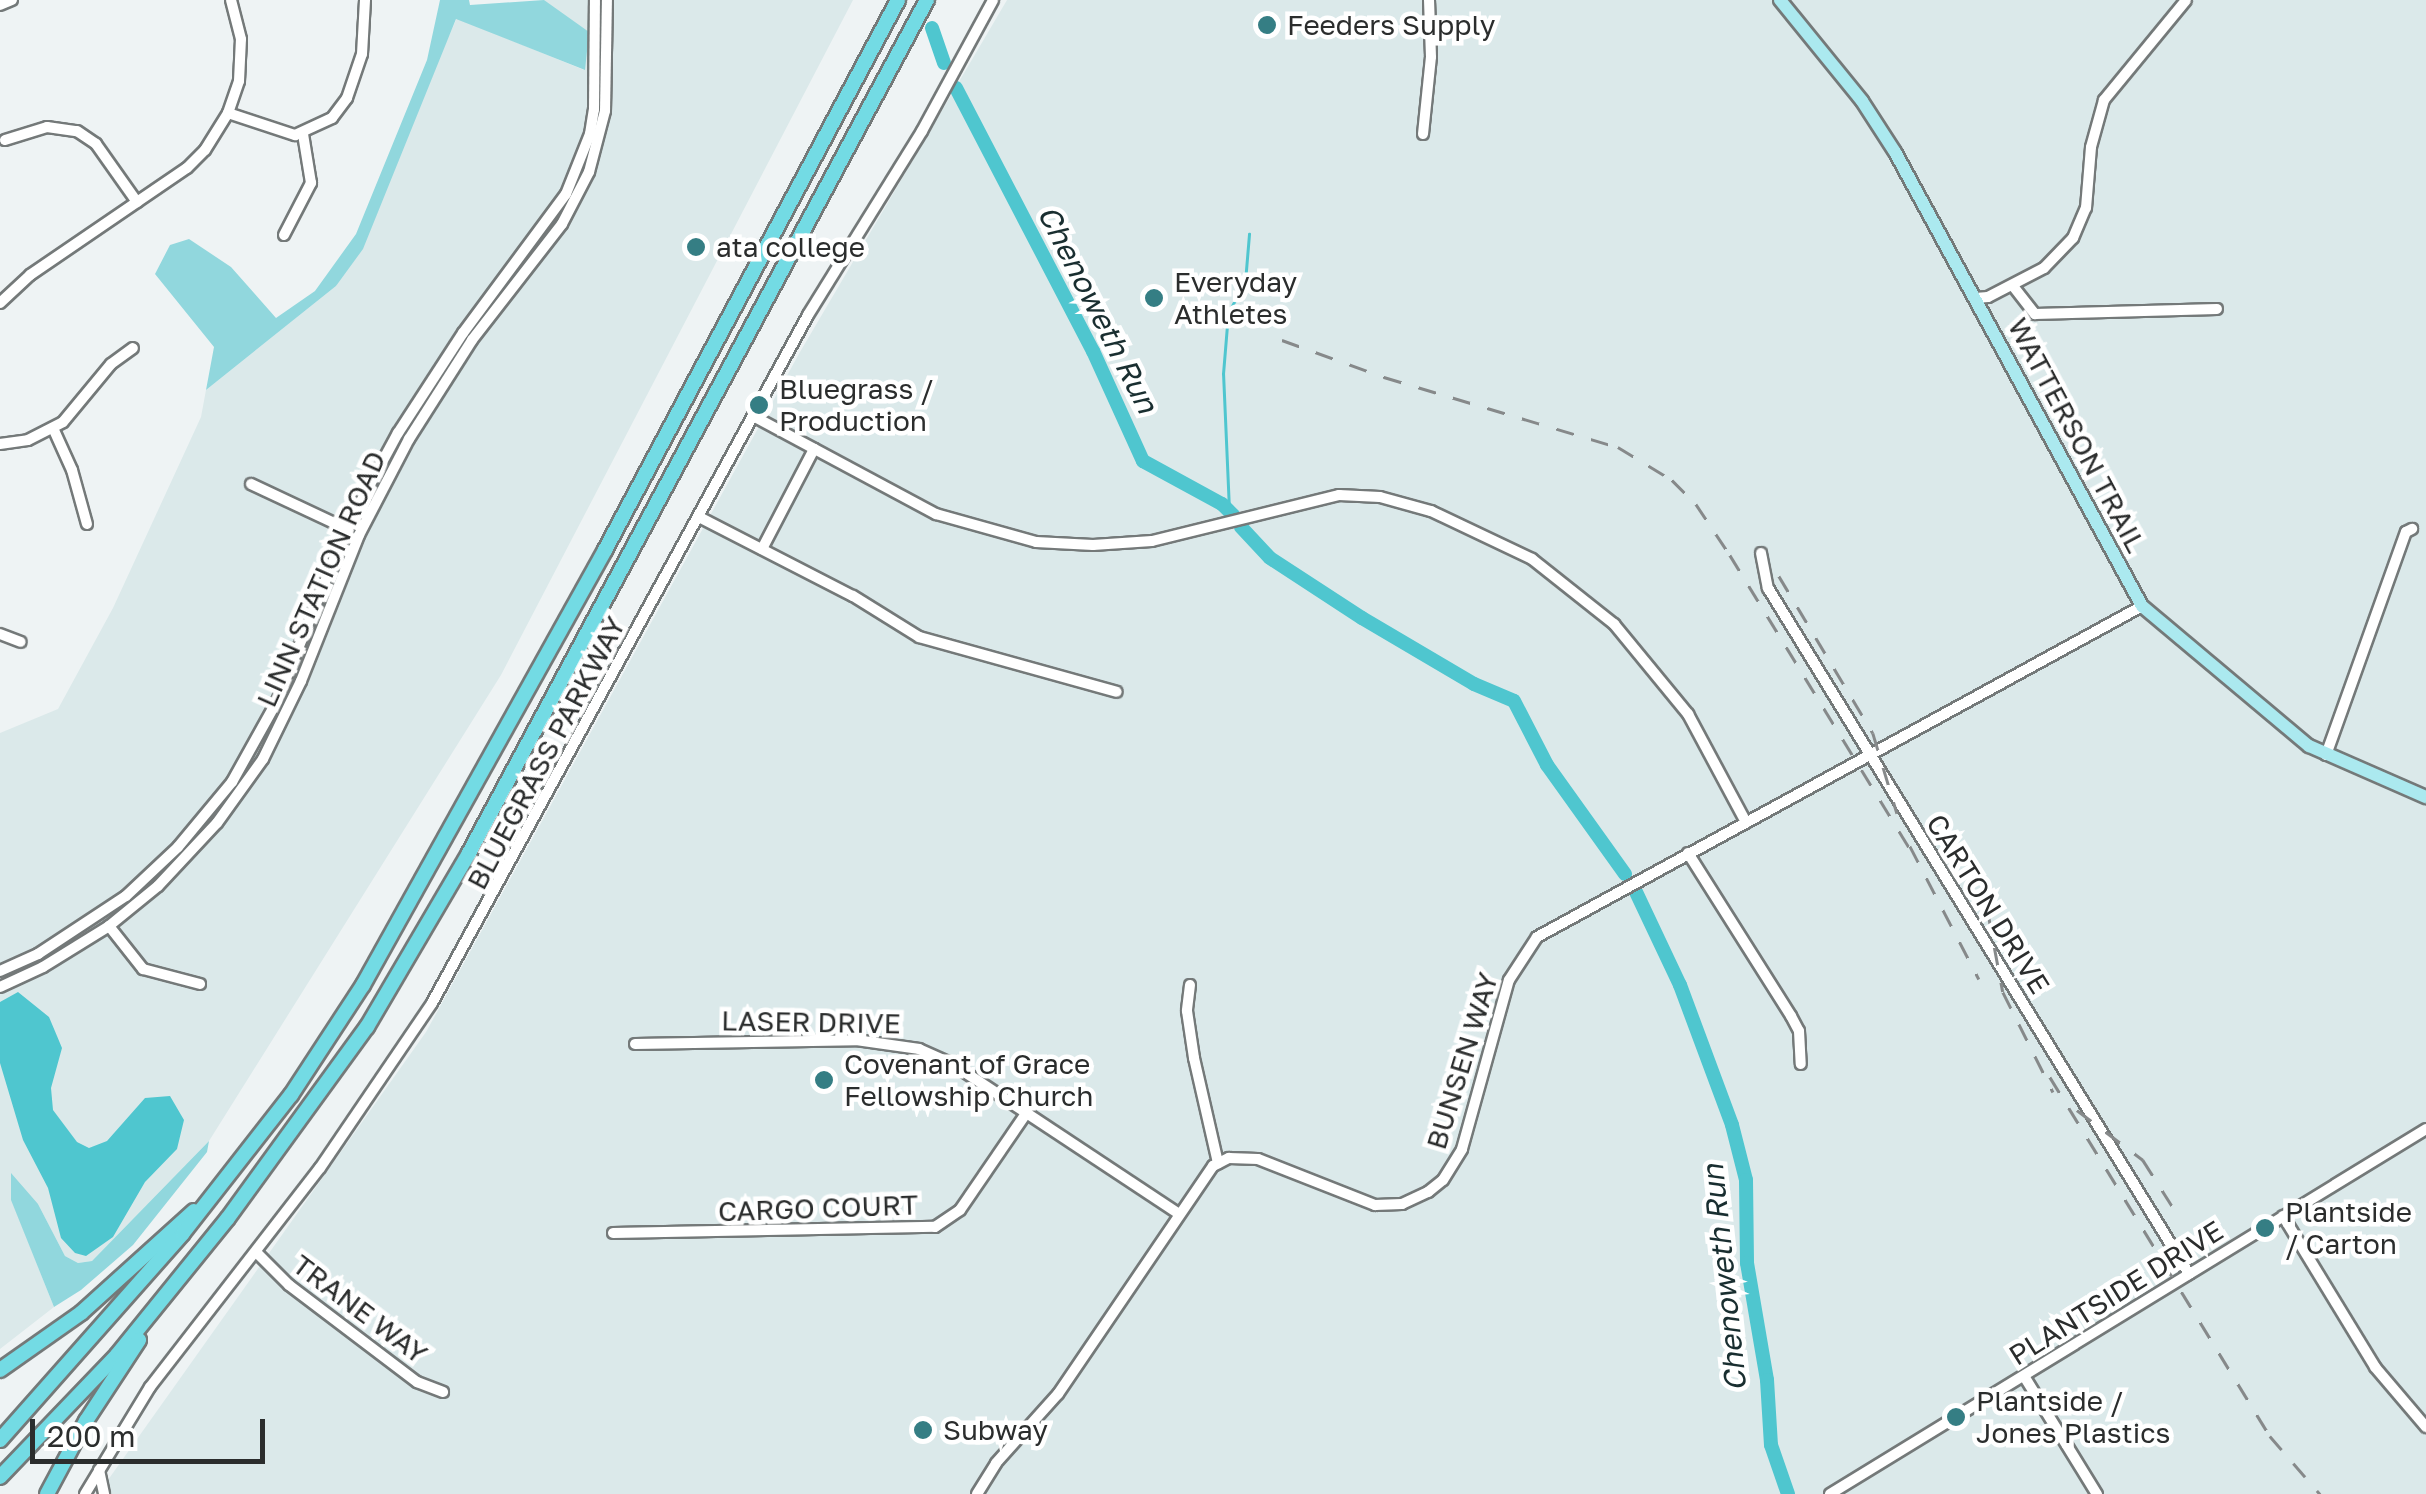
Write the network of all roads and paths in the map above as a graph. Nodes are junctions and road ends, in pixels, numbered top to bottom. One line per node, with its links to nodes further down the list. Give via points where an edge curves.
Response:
1 (12, 0): 12 (street)
2 (231, 0): 13 (street, via 242,55)
3 (364, 0): 14 (street, via 362,54 347,98 332,118)
4 (595, 0): 31 (street, LINN STATION ROAD, via 592,122 566,194 438,368)
5 (606, 0): 33 (street, LINN STATION ROAD, via 605,112 576,199 448,375)
6 (898, 0): 55 (highway, via 614,534 363,986 292,1094)
7 (928, 0): 61 (highway, via 438,909 367,1027)
8 (993, 0): 24 (street, BLUEGRASS PARKWAY)
9 (1429, 0): 15 (street)
10 (1780, 0): 20 (main road, WATTERSON TRAIL, via 1878,124)
11 (2186, 0): 19 (street, via 2104,100 2086,208 2073,238 2044,268)
12 (0, 5)
13 (228, 113): 14 (street, via 279,133); 17 (street, via 196,158)
14 (304, 134): 18 (street, via 309,192)
15 (1423, 134)
16 (6, 140): 17 (street, via 47,127 84,134)
17 (137, 202): 21 (street)
18 (284, 235)
19 (2013, 286): 20 (street); 22 (street, via 2035,314)
20 (1975, 298): 36 (main road, WATTERSON TRAIL)
21 (0, 303)
22 (2217, 308)
23 (133, 348): 25 (street)
24 (754, 416): 27 (street); 29 (street, BLUEGRASS PARKWAY)
25 (53, 428): 26 (street); 30 (street)
26 (0, 444)
27 (814, 449): 34 (street); 43 (street, via 936,514 1036,542 1152,541 1339,495 1432,511 1532,559 1614,624 1688,714)
28 (251, 484): 31 (street)
29 (699, 516): 34 (street); 59 (street, BLUEGRASS PARKWAY, via 432,1003)
30 (87, 524)
31 (346, 529): 33 (street); 46 (street, LINN STATION ROAD, via 289,675 222,795 126,896)
32 (2412, 529): 41 (street)
33 (359, 534): 45 (street, LINN STATION ROAD, via 263,759 187,857)
34 (762, 549): 39 (street, via 919,637)
35 (1760, 552): 40 (street, CARTON DRIVE, via 1768,588)
36 (2142, 606): 40 (street, BUNSEN WAY); 41 (main road, WATTERSON TRAIL)
37 (0, 634): 38 (street)
38 (22, 642)
39 (1117, 692)
40 (1870, 755): 43 (street, BUNSEN WAY); 60 (street, CARTON DRIVE)
41 (2326, 755): 42 (main road, WATTERSON TRAIL)
42 (2426, 797)
43 (1746, 822): 44 (street, BUNSEN WAY)
44 (1688, 852): 51 (street, via 1799,1031); 54 (street, BUNSEN WAY, via 1546,930 1522,955 1509,980 1462,1149 1430,1191 1402,1204 1375,1205 1258,1159)
45 (109, 926): 47 (street, via 143,969); 49 (street, LINN STATION ROAD)
46 (0, 971)
47 (200, 984)
48 (1190, 985): 54 (street, via 1189,1026)
49 (0, 987)
50 (635, 1044): 52 (street, LASER DRIVE, via 894,1042 952,1063)
51 (1801, 1064)
52 (1026, 1112): 56 (street, LASER DRIVE); 58 (street, CARGO COURT, via 960,1210 935,1227)
53 (2426, 1129): 57 (street, PLANTSIDE DRIVE)
54 (1218, 1163): 56 (street)
55 (207, 1202): 62 (highway, via 81,1313); 66 (highway, via 134,1294)
56 (1178, 1212): 72 (street, via 1058,1394)
57 (2284, 1216): 60 (street, PLANTSIDE DRIVE); 65 (street, via 2374,1367)
58 (614, 1234)
59 (256, 1252): 64 (street, TRANE WAY, via 417,1382); 67 (street, BLUEGRASS PARKWAY, via 150,1387)
60 (2189, 1274): 63 (street, PLANTSIDE DRIVE)
61 (173, 1286): 68 (highway, via 106,1368); 69 (highway)
62 (0, 1370)
63 (2024, 1376): 73 (street, PLANTSIDE DRIVE); 74 (street)
64 (443, 1392)
65 (2426, 1427)
66 (0, 1440)
67 (99, 1469): 70 (street, BLUEGRASS PARKWAY); 71 (street)
68 (0, 1478)
69 (47, 1494)
70 (86, 1494)
71 (104, 1494)
72 (977, 1494)
73 (1830, 1494)
74 (2097, 1494)

